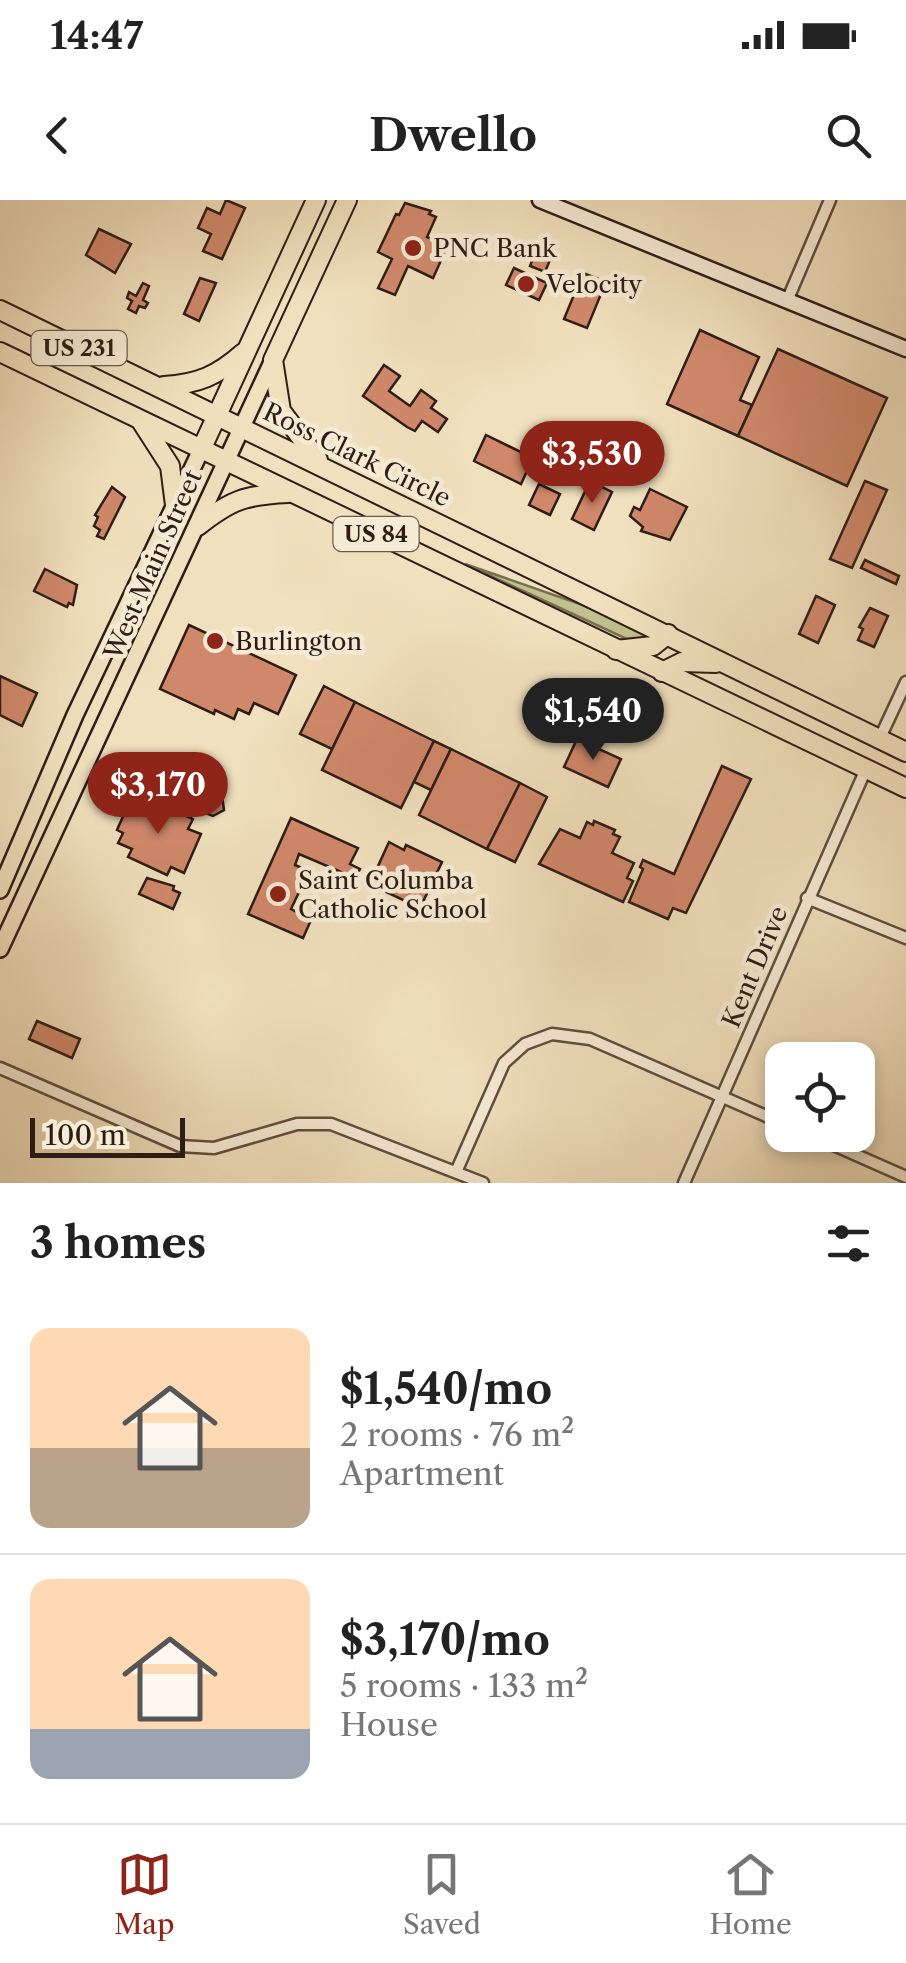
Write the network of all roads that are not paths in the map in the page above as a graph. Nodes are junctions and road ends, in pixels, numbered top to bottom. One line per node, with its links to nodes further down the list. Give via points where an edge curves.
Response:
1 (316, 200): 8 (highway, West Main Street)
2 (347, 200): 10 (highway, West Main Street)
3 (540, 200): 5 (main road)
4 (830, 200): 5 (street)
5 (787, 301): 7 (main road)
6 (0, 310): 11 (highway, Ross Clark Circle / US 231)
7 (906, 349)
8 (247, 350): 11 (highway, via 201,382); 12 (highway, West Main Street)
9 (0, 352): 13 (highway, US 231)
10 (273, 360): 14 (main road, West Main Street); 17 (highway, US 84, via 281,411)
11 (159, 386): 12 (highway, Ross Clark Circle / US 231)
12 (217, 414): 14 (highway, Ross Clark Circle / US 231); 15 (highway, West Main Street)
13 (140, 420): 15 (highway, US 231); 19 (highway, via 170,466)
14 (243, 428): 16 (main road, West Main Street); 17 (highway, Ross Clark Circle / US 231)
15 (201, 450): 16 (highway, US 84); 19 (main road, West Main Street)
16 (227, 462): 18 (highway, US 84); 20 (main road, West Main Street)
17 (321, 465): 21 (highway, Ross Clark Circle / US 84)
18 (290, 492): 20 (highway, via 244,496); 22 (highway, US 84)
19 (175, 506): 31 (main road, West Main Street)
20 (198, 526): 34 (main road, West Main Street)
21 (668, 634): 22 (highway, via 653,646); 23 (highway, Ross Clark Circle / US 84)
22 (616, 650): 24 (highway, US 84)
23 (727, 664): 24 (highway, via 682,662); 26 (highway, Ross Clark Circle / US 84)
24 (662, 672): 27 (highway, US 84)
25 (906, 682): 26 (street)
26 (880, 740): 27 (highway); 28 (highway, Ross Clark Circle / US 84)
27 (832, 752): 29 (highway, US 84)
28 (906, 756): 29 (highway)
29 (866, 769): 30 (highway, US 84); 32 (street, Kent Drive)
30 (906, 788)
31 (0, 890)
32 (807, 898): 33 (street); 36 (street, Kent Drive)
33 (906, 938)
34 (0, 948)
35 (0, 1068): 39 (street, via 180,1146 214,1148 322,1123)
36 (721, 1096): 37 (street); 39 (street, via 590,1039 543,1036 517,1049 498,1070); 42 (street, Kent Drive)
37 (765, 1115)
38 (849, 1152): 40 (street)
39 (456, 1172): 41 (street)
40 (906, 1177)
41 (483, 1183)
42 (684, 1183)

